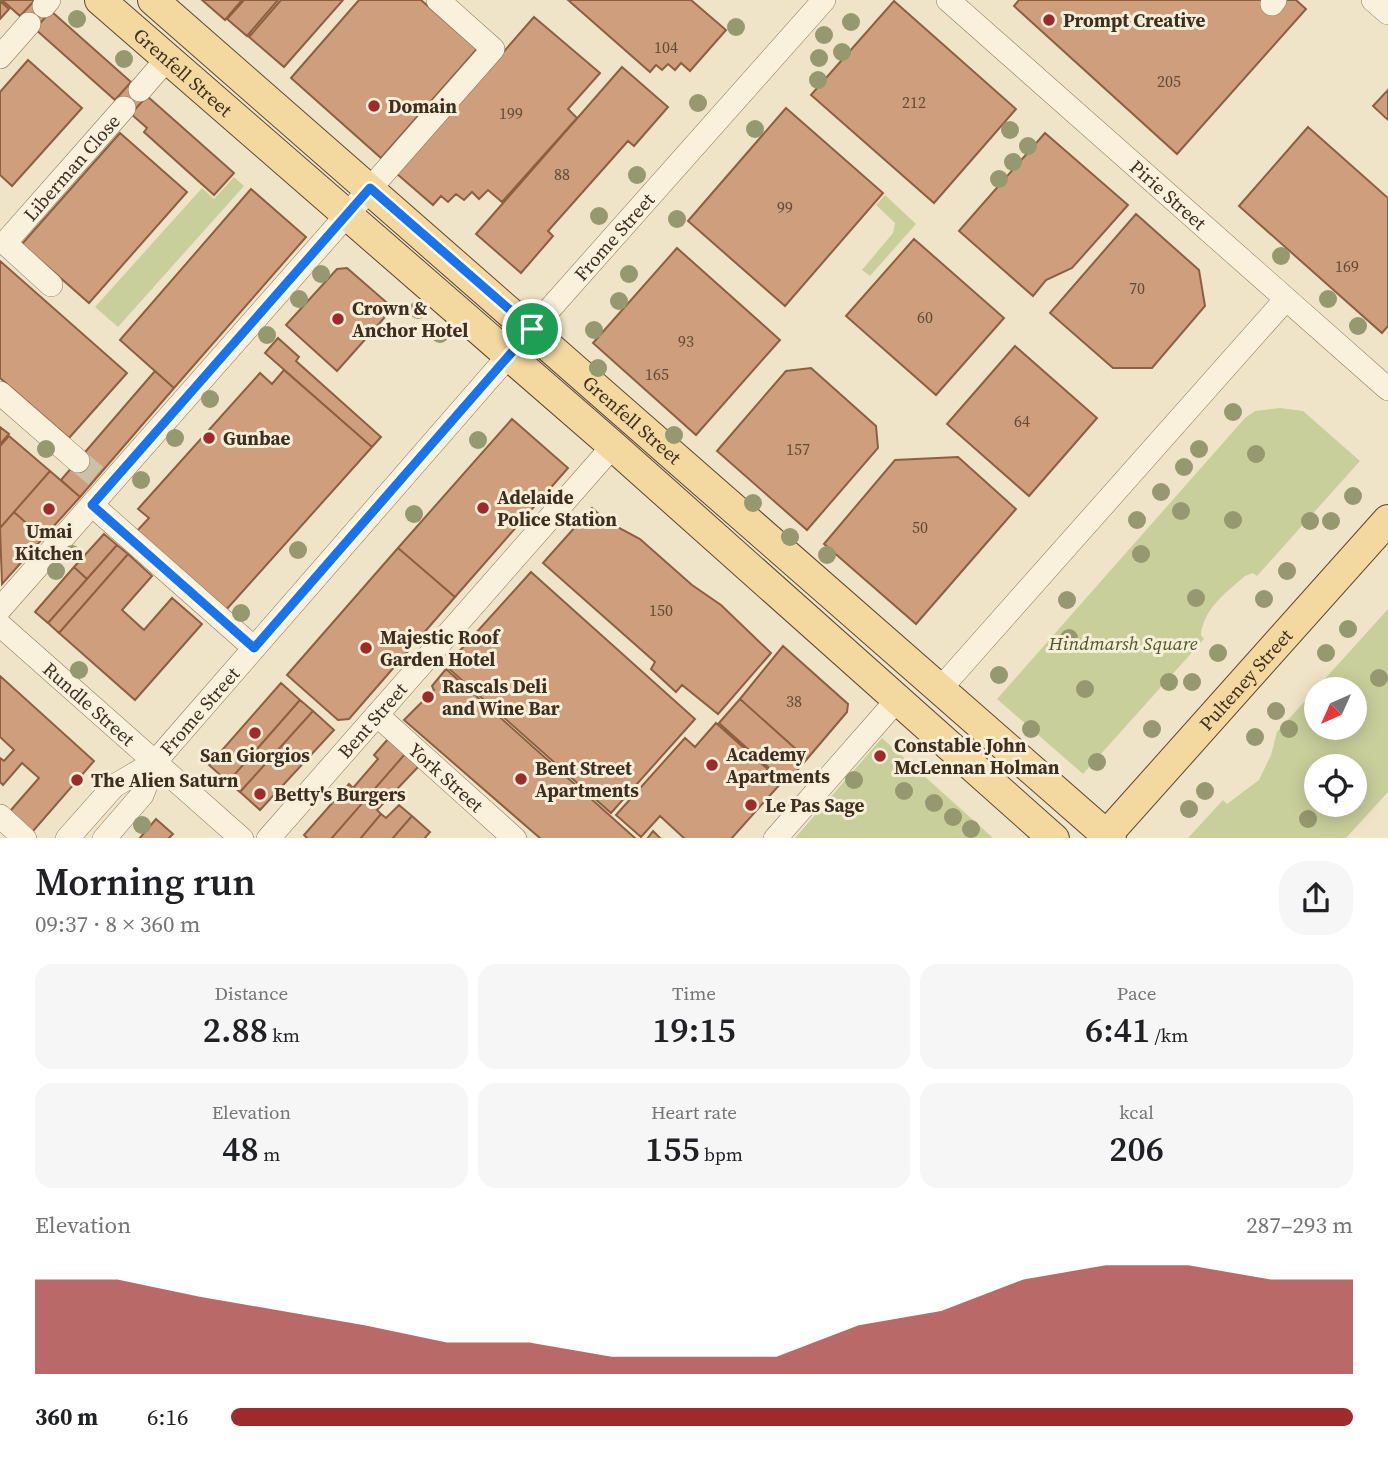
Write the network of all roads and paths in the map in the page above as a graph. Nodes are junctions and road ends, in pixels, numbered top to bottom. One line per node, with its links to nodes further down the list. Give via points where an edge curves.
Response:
1 (100, 0): 9 (main road, Grenfell Street)
2 (438, 0): 14 (street, via 493,49)
3 (824, 0): 18 (street, Frome Street)
4 (948, 0): 17 (street, Pirie Street)
5 (1373, 0): 7 (street)
6 (159, 5): 9 (main road); 14 (main road, Grenfell Street)
7 (1388, 13)
8 (29, 24): 10 (street)
9 (143, 37): 11 (main road, Grenfell Street)
10 (0, 57)
11 (167, 59): 12 (street); 15 (main road, Grenfell Street)
12 (140, 90)
13 (124, 108): 16 (street, Liberman Close, via 5,243)
14 (370, 188): 15 (street); 18 (main road, Grenfell Street)
15 (347, 214): 19 (main road, Grenfell Street); 24 (street, via 104,483)
16 (51, 285)
17 (1286, 299): 20 (street, Pirie Street); 29 (street)
18 (532, 329): 19 (street, Frome Street); 29 (main road, Grenfell Street)
19 (509, 355): 22 (main road, Grenfell Street); 28 (street, Frome Street)
20 (1388, 389)
21 (0, 393): 23 (street)
22 (613, 446): 30 (main road, Grenfell Street); 31 (street, Bent Street)
23 (78, 461)
24 (92, 505): 26 (street); 28 (street)
25 (1388, 520): 34 (main road, Pulteney Street)
26 (0, 609)
27 (0, 625): 32 (street, Rundle Street)
28 (254, 648): 32 (street, Frome Street)
29 (941, 688): 34 (main road, Grenfell Street)
30 (897, 700): 41 (street); 42 (main road, Grenfell Street)
31 (377, 715): 39 (street, Bent Street); 40 (street, York Street)
32 (155, 762): 36 (street, Frome Street, via 114,786); 37 (street, Frome Street, via 142,795); 38 (street, Rundle Street)
33 (0, 816): 35 (street)
34 (1107, 837)
35 (25, 838)
36 (66, 838)
37 (104, 838)
38 (242, 838)
39 (268, 838)
40 (516, 838)
41 (775, 838)
42 (1054, 838)

